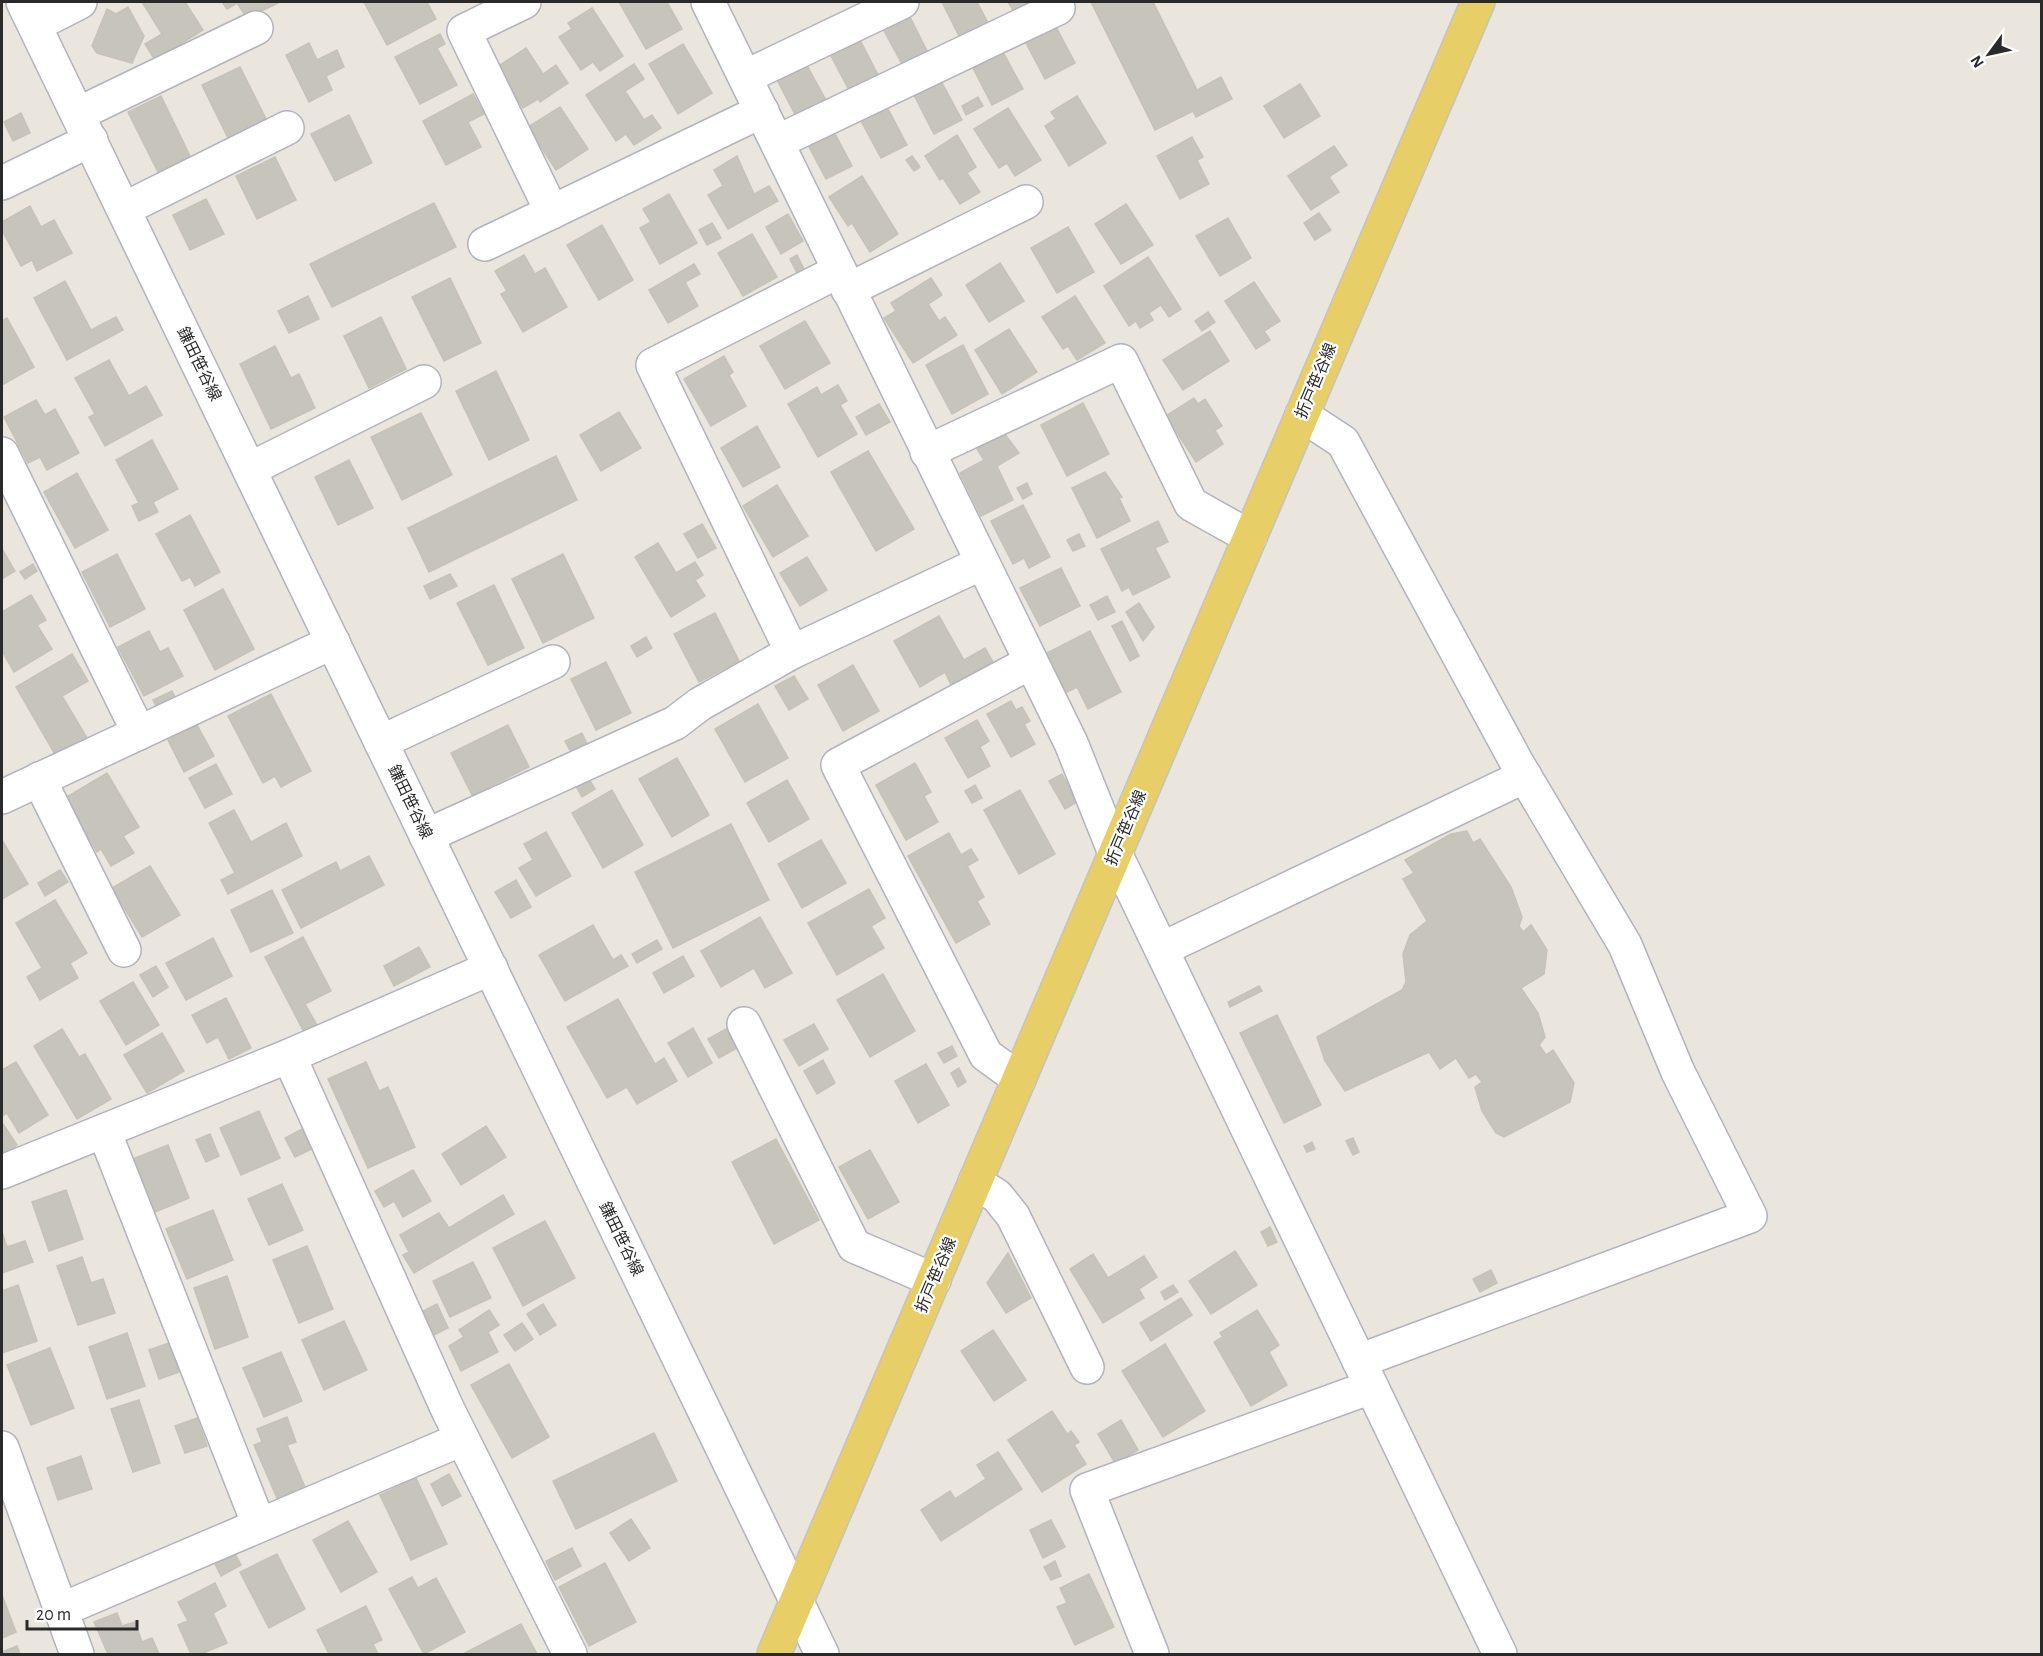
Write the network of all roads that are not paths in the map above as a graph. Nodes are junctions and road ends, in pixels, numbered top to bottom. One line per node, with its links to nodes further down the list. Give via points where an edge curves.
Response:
1 (80, 2): 7 (street)
2 (524, 2): 17 (street, via 464,31)
3 (708, 2): 9 (street)
4 (902, 2): 9 (street)
5 (1470, 5): 21 (main road, 折戸笹谷線)
6 (1058, 8): 13 (street)
7 (29, 13): 11 (street, 鎌田笹谷線)
8 (256, 28): 11 (street)
9 (745, 77): 10 (street)
10 (762, 111): 13 (street); 17 (street)
11 (84, 127): 14 (street); 16 (street, 鎌田笹谷線)
12 (287, 128): 16 (street)
13 (777, 142): 19 (street)
14 (2, 183)
15 (1026, 202): 19 (street)
16 (124, 209): 24 (street, 鎌田笹谷線)
17 (552, 212): 18 (street)
18 (485, 244)
19 (844, 280): 22 (street); 28 (street, via 653,365)
20 (424, 382): 24 (street)
21 (1302, 416): 25 (main road, 折戸笹谷線); 33 (street, via 1343,442)
22 (927, 452): 25 (street, via 1121,361 1191,504); 26 (street)
23 (2, 454): 31 (street)
24 (249, 469): 27 (street, 鎌田笹谷線)
25 (1250, 537): 37 (main road, 折戸笹谷線)
26 (982, 563): 28 (street); 30 (street)
27 (333, 642): 31 (street); 32 (street, 鎌田笹谷線)
28 (792, 652): 36 (street, via 700,704 675,723)
29 (553, 662): 32 (street)
30 (1031, 662): 37 (street, via 1071,743); 43 (street, via 838,765 986,1055)
31 (139, 733): 34 (street)
32 (381, 742): 36 (street, 鎌田笹谷線)
33 (1525, 776): 38 (street); 49 (street, via 1625,945 1678,1072 1750,1216)
34 (39, 779): 35 (street); 39 (street)
35 (2, 797)
36 (426, 836): 40 (street, 鎌田笹谷線)
37 (1115, 853): 38 (street); 43 (main road, 折戸笹谷線)
38 (1162, 949): 49 (street)
39 (124, 950)
40 (490, 968): 42 (street); 53 (street, 鎌田笹谷線)
41 (744, 1024): 47 (street, via 854,1246)
42 (289, 1056): 44 (street); 50 (street)
43 (1019, 1079): 46 (main road, 折戸笹谷線)
44 (104, 1131): 45 (street); 52 (street)
45 (2, 1172)
46 (975, 1182): 47 (main road, 折戸笹谷線); 48 (street, via 997,1196 1012,1216)
47 (934, 1280): 53 (main road, 折戸笹谷線)
48 (1087, 1367)
49 (1365, 1374): 59 (street, via 1087,1490); 60 (street)
50 (462, 1439): 52 (street); 56 (street)
51 (2, 1448): 54 (street)
52 (259, 1525): 54 (street)
53 (796, 1602): 57 (main road, 折戸笹谷線); 58 (street, 鎌田笹谷線)
54 (61, 1610): 55 (street)
55 (77, 1654)
56 (570, 1654)
57 (774, 1654)
58 (822, 1654)
59 (1152, 1654)
60 (1500, 1654)

